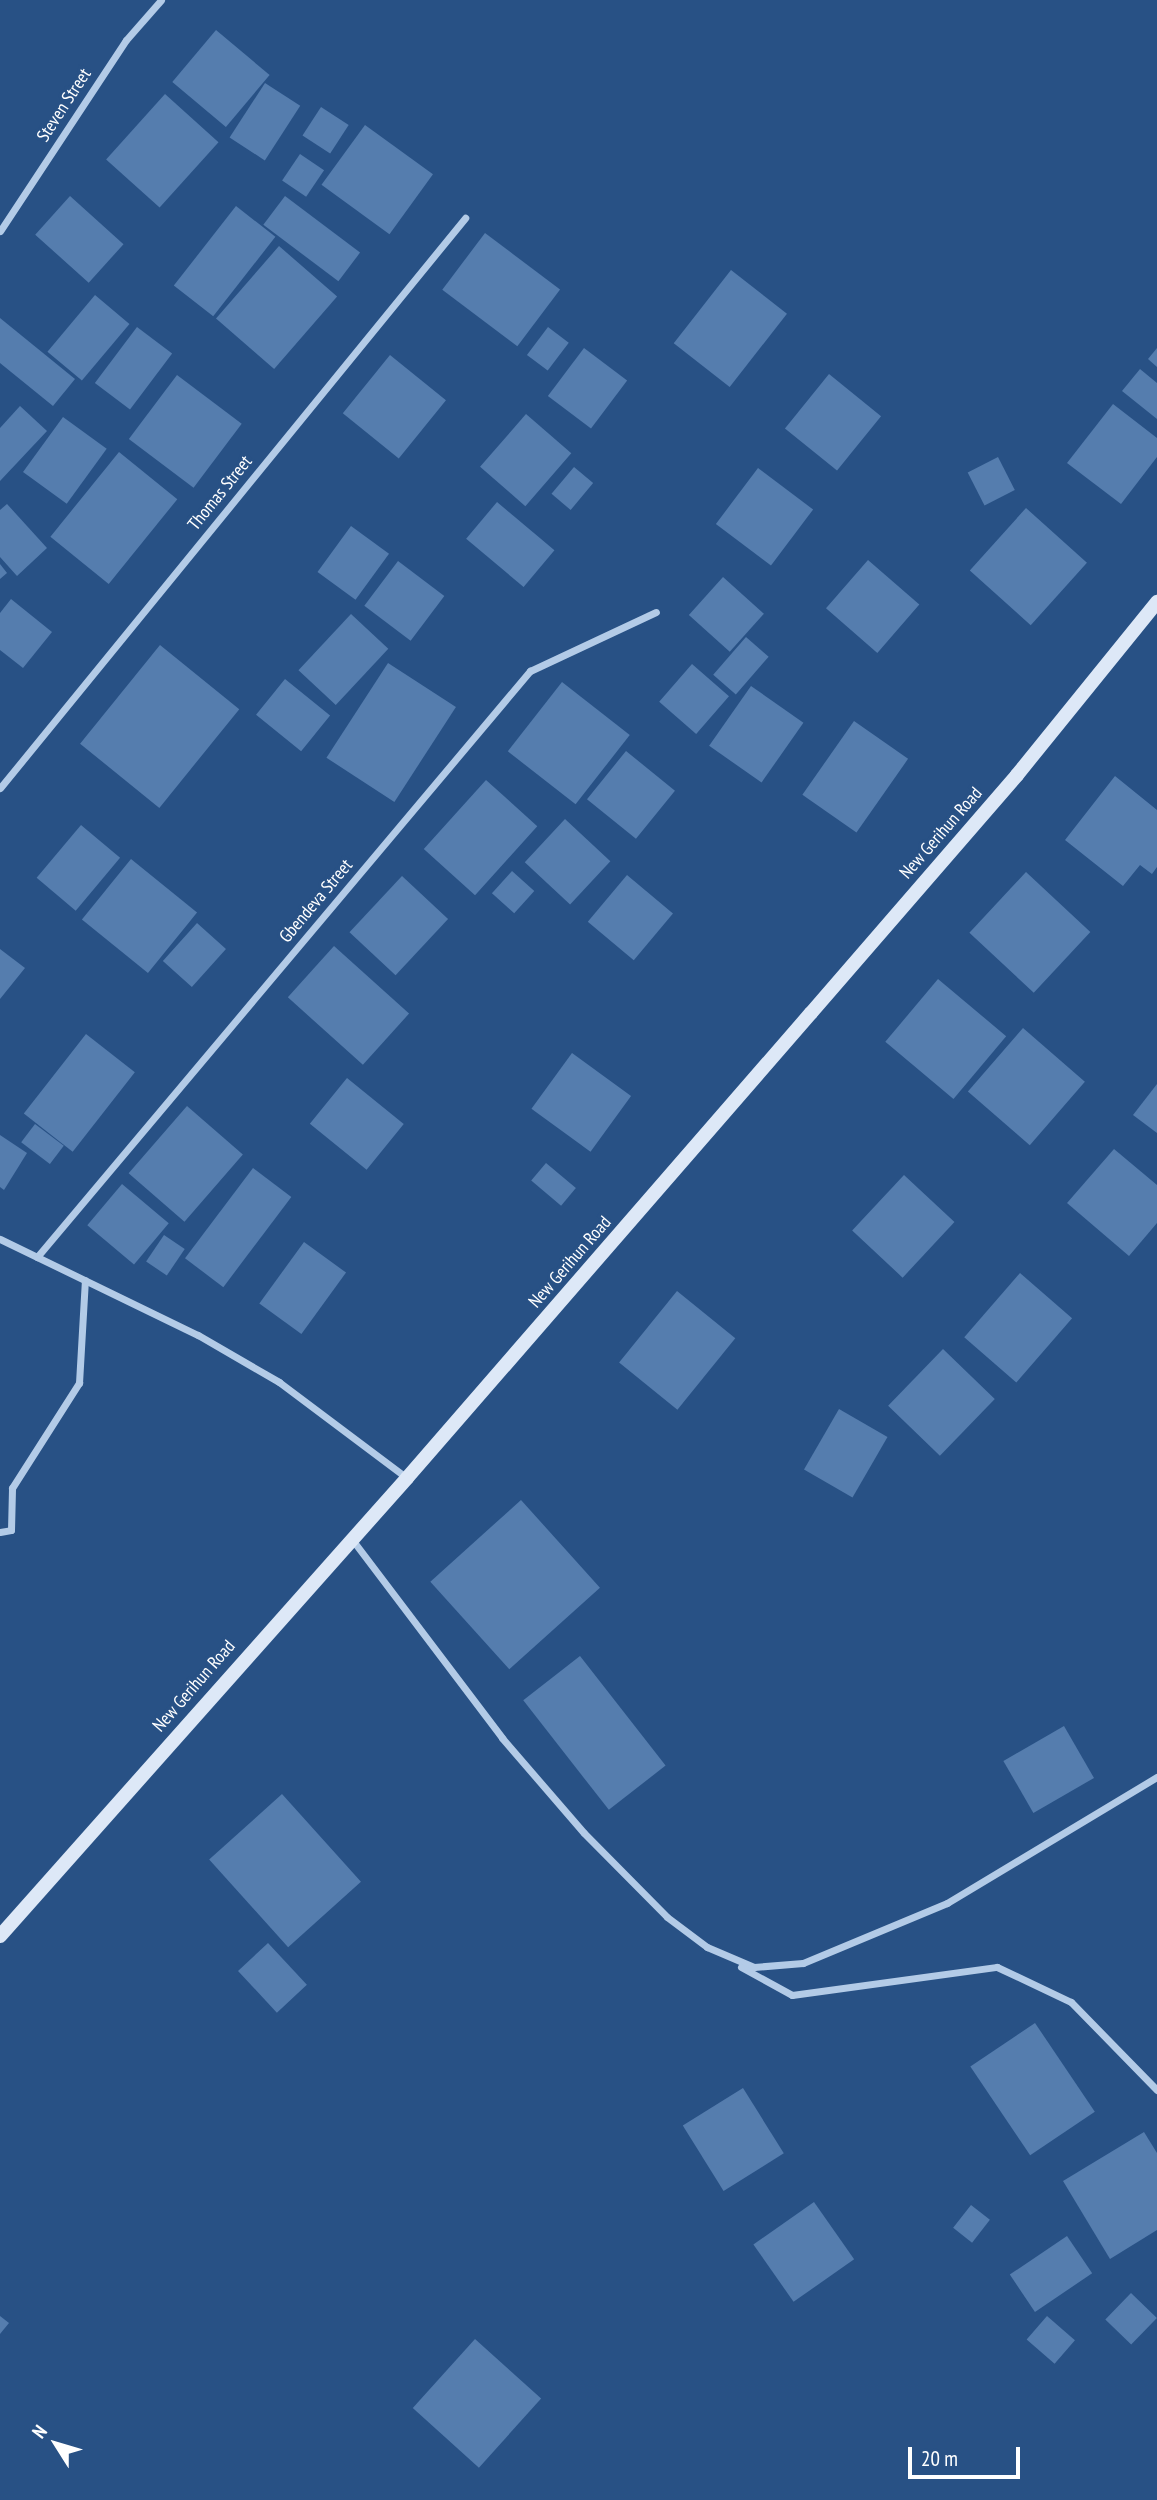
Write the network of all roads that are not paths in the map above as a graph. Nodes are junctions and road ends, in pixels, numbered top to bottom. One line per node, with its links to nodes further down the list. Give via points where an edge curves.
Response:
1 (161, 0): 3 (street, Steven Street, via 125,40)
2 (465, 218): 6 (street, Thomas Street)
3 (0, 231)
4 (1157, 602): 10 (street, New Gerihun Road, via 1017,775)
5 (656, 612): 8 (street, Gbendeva Street, via 530,671)
6 (0, 788)
7 (0, 1239): 8 (street)
8 (37, 1257): 9 (street)
9 (85, 1280): 10 (street, via 198,1335 279,1382); 11 (street, via 79,1382 12,1488 11,1530)
10 (407, 1478): 12 (street, New Gerihun Road)
11 (0, 1532)
12 (350, 1538): 14 (street, New Gerihun Road); 15 (street, via 502,1738 566,1812 667,1917)
13 (1157, 1777): 15 (street, via 947,1903 803,1963 754,1967)
14 (0, 1936)
15 (707, 1947): 16 (street, via 792,1995 998,1967 1071,2002)
16 (1157, 2090)

